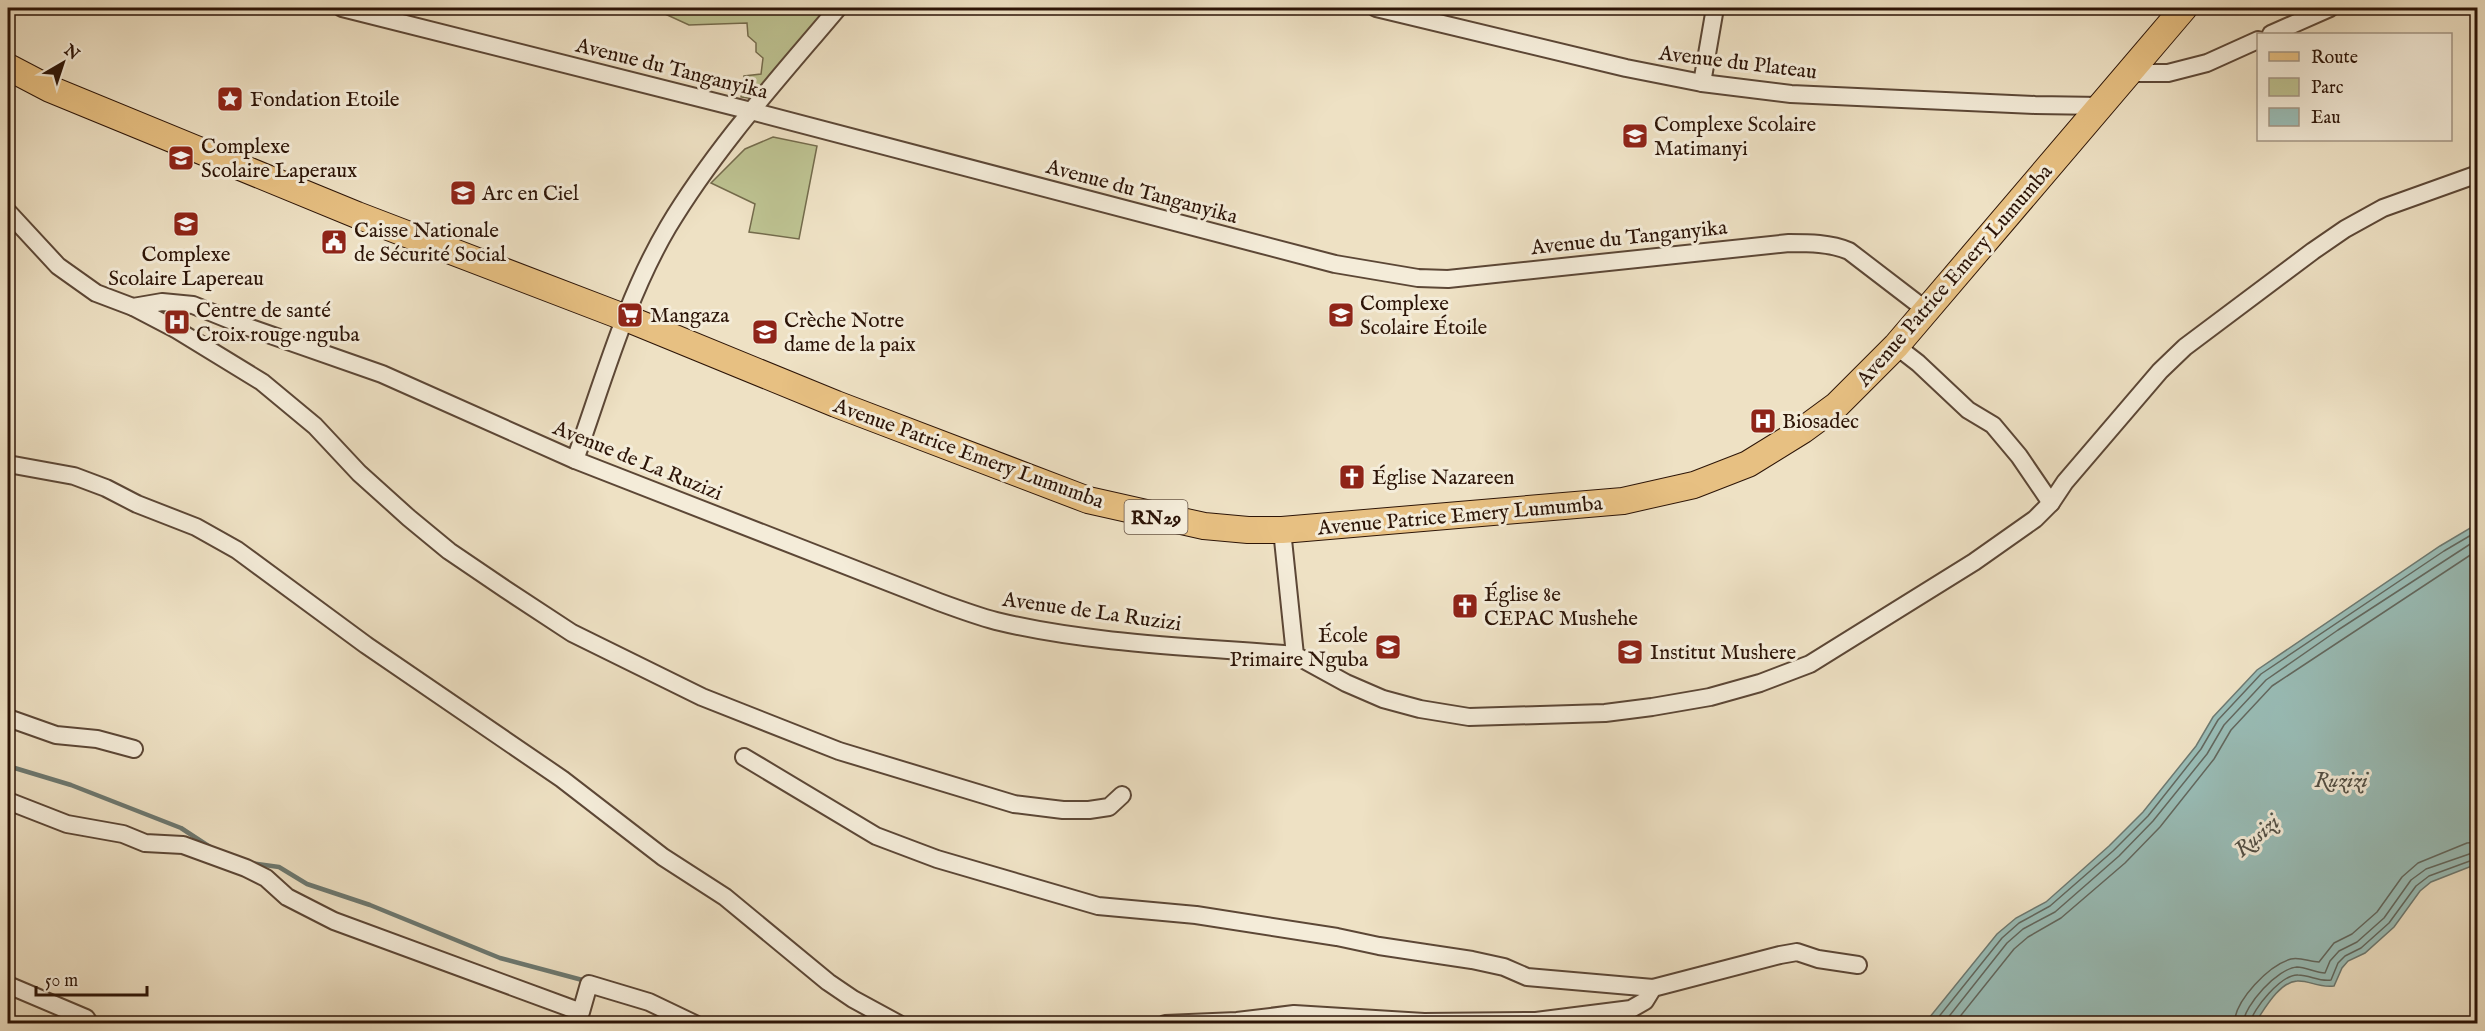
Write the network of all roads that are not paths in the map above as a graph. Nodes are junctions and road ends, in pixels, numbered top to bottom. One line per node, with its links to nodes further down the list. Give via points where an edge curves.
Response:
1 (342, 8): 13 (street, Avenue du Tanganyika)
2 (838, 8): 13 (street)
3 (1376, 8): 11 (street, Avenue du Plateau)
4 (1715, 8): 11 (street)
5 (2184, 8): 10 (main road, Avenue Patrice Emery Lumumba / RN29)
6 (2331, 8): 7 (street)
7 (2273, 33)
8 (2257, 41): 10 (street, via 2206,63 2168,73)
9 (8, 67): 18 (main road, Avenue Patrice Emery Lumumba / RN29, via 357,215)
10 (2130, 73): 12 (main road, Avenue Patrice Emery Lumumba / RN29)
11 (1702, 83): 12 (street, Avenue du Plateau, via 1791,94)
12 (2102, 106): 17 (main road, Avenue Patrice Emery Lumumba / RN29)
13 (752, 111): 17 (street, Avenue du Tanganyika, via 1335,264 1448,279 1814,243 1849,251); 18 (street, via 703,173 668,228)
14 (2478, 174): 22 (street, via 2383,208 2345,229 2185,347 2160,371)
15 (8, 212): 16 (street, via 58,266 96,293)
16 (133, 307): 20 (street, Avenue de La Ruzizi, via 162,302 193,305 382,374); 28 (street, via 222,357 287,402 359,473 449,551 572,633 692,692 839,751 1014,804 1089,810 1109,807)
17 (1926, 310): 19 (main road, Avenue Patrice Emery Lumumba / RN29)
18 (626, 318): 20 (street); 23 (main road, Avenue Patrice Emery Lumumba / RN29, via 836,404 1088,500 1204,526)
19 (1896, 346): 22 (street, via 1968,410 1993,425); 23 (main road, Avenue Patrice Emery Lumumba / RN29, via 1837,405 1803,430 1748,464 1695,485 1590,505)
20 (575, 459): 24 (street, Avenue de La Ruzizi, via 939,603 994,621 1130,641)
21 (8, 464): 35 (street, via 74,476 106,488 196,527 237,550 366,645 562,779 663,857 725,897 828,982)
22 (2051, 503): 24 (street, via 1974,562 1810,664 1710,697 1605,713 1469,717 1383,699)
23 (1282, 530): 24 (street)
24 (1295, 655)
25 (8, 718): 26 (street, via 47,733 97,739)
26 (134, 749)
27 (744, 757): 32 (street, via 876,836 937,859 1098,906 1280,928 1472,960 1527,977)
28 (1122, 795)
29 (8, 801): 34 (street, via 67,824 123,834 146,843 183,845 236,864 334,921 580,1012 589,984 649,1002)
30 (1858, 964): 32 (street, via 1797,952)
31 (8, 986): 33 (street)
32 (1653, 988): 37 (street, via 1645,1001 1631,1009 1536,1021)
33 (90, 1023)
34 (695, 1023)
35 (899, 1023)
36 (1165, 1023): 37 (street, via 1237,1021 1294,1014)
37 (1424, 1023)

